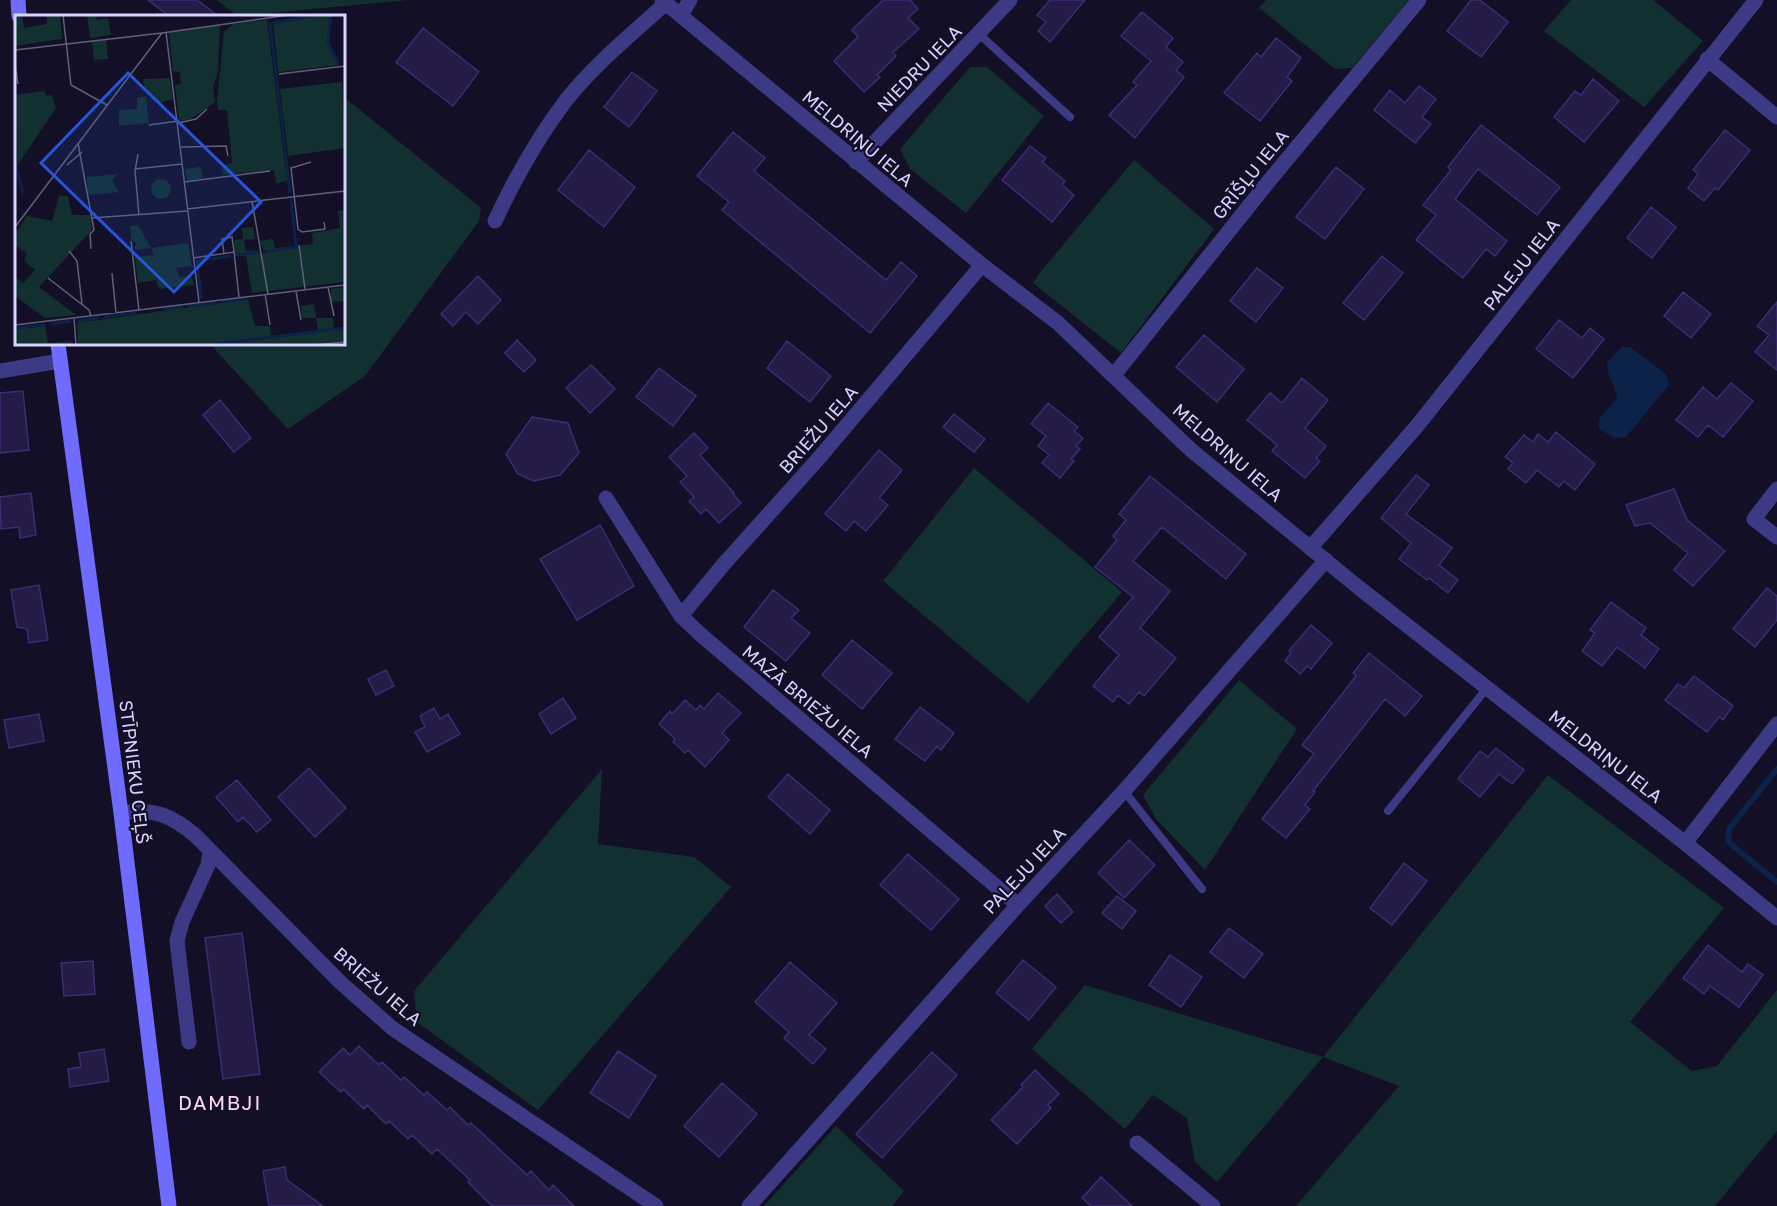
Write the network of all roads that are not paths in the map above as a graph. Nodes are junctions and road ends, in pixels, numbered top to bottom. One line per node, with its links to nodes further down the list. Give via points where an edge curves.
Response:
1 (18, 0): 7 (main road)
2 (690, 0): 8 (street)
3 (1010, 0): 9 (street, NIEDRU IELA)
4 (1419, 0): 19 (street, GRĪŠĻU IELA)
5 (1756, 0): 10 (street, PALEJU IELA)
6 (664, 2): 8 (street, MELDRIŅU IELA); 14 (street, MELDRIŅU IELA, via 567,99 520,168)
7 (20, 15)
8 (681, 15): 13 (street, MELDRIŅU IELA)
9 (979, 34): 11 (lane); 13 (street, NIEDRU IELA)
10 (1707, 59): 12 (street); 23 (street, PALEJU IELA, via 1417,426)
11 (1070, 117)
12 (1777, 117)
13 (856, 162): 15 (street, MELDRIŅU IELA)
14 (495, 221)
15 (981, 266): 19 (street, MELDRIŅU IELA, via 1058,323); 25 (street, BRIEŽU IELA)
16 (58, 345): 17 (main road, STĪPNIEKU CEĻŠ)
17 (60, 361): 18 (street); 30 (main road, STĪPNIEKU CEĻŠ)
18 (0, 371)
19 (1114, 375): 23 (street, MELDRIŅU IELA, via 1191,450)
20 (1777, 489): 22 (street, via 1754,519)
21 (606, 498): 25 (street, MAZĀ BRIEŽU IELA)
22 (1777, 537)
23 (1311, 547): 24 (street, MELDRIŅU IELA)
24 (1326, 560): 26 (street, MELDRIŅU IELA); 28 (street, PALEJU IELA)
25 (681, 616): 34 (street, MAZĀ BRIEŽU IELA)
26 (1487, 688): 29 (lane); 31 (street, MELDRIŅU IELA)
27 (1775, 730): 31 (street)
28 (1124, 791): 33 (lane); 34 (street, PALEJU IELA)
29 (1388, 811)
30 (121, 813): 32 (street, BRIEŽU IELA, via 162,813 182,824); 38 (main road, STĪPNIEKU CEĻŠ)
31 (1685, 843): 35 (street, MELDRIŅU IELA)
32 (210, 851): 36 (street, via 177,941); 39 (street, BRIEŽU IELA, via 340,982 392,1028)
33 (1202, 889)
34 (1018, 905): 40 (street, PALEJU IELA)
35 (1777, 918)
36 (189, 1042)
37 (1137, 1143): 41 (street)
38 (169, 1206)
39 (656, 1206)
40 (748, 1206)
41 (1214, 1206)

